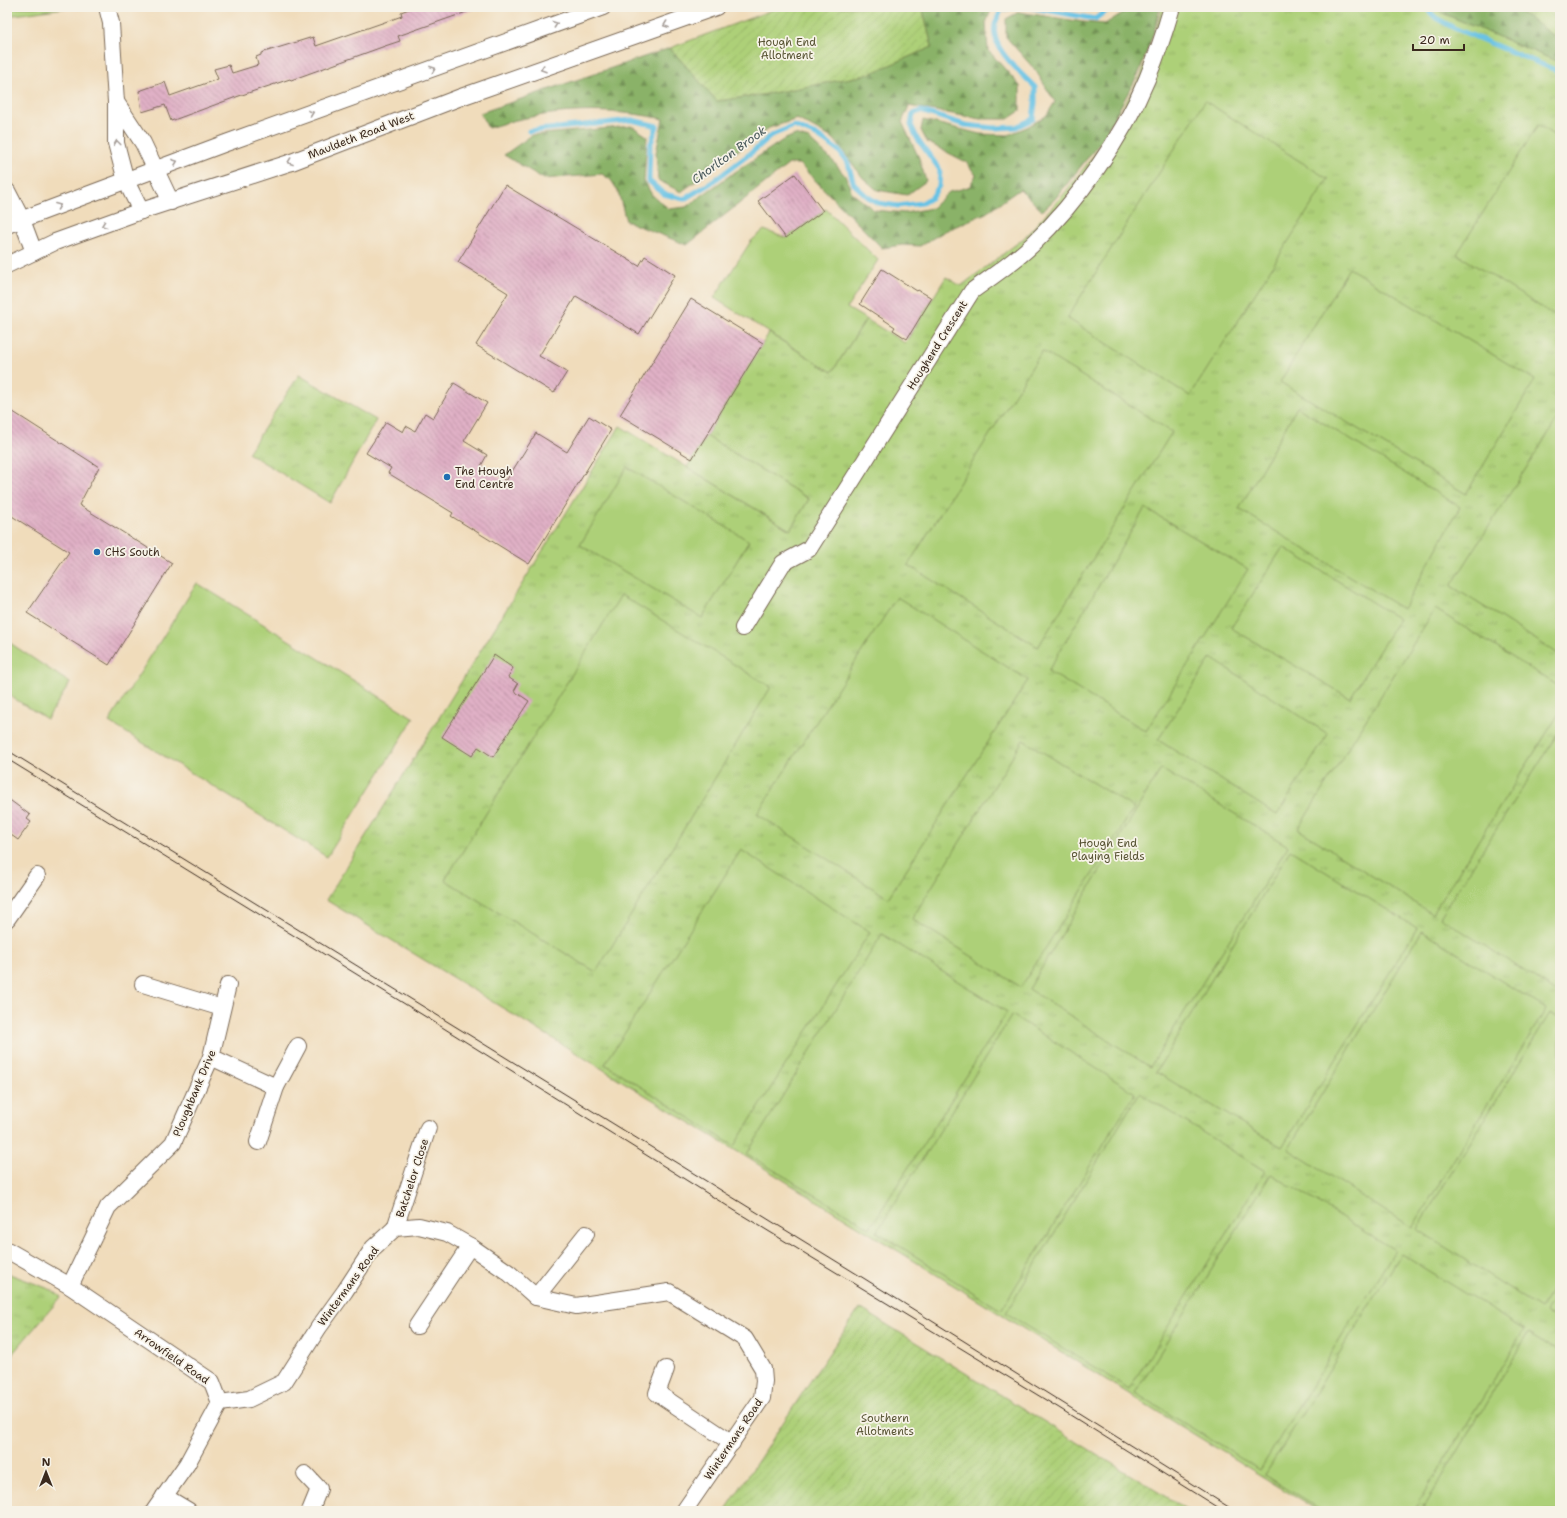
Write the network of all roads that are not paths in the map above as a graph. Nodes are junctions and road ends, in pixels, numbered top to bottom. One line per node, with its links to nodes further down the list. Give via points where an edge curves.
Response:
1 (108, 7): 5 (street, via 112,23)
2 (603, 7): 6 (street, one-way to 2)
3 (716, 7): 9 (street, Mauldeth Road West, one-way to 9, via 461,97 289,163)
4 (1172, 7): 14 (street, Houghend Crescent, via 1147,80 1123,127 1092,177 1033,244 1013,262 972,291 809,549 783,563)
5 (116, 102): 6 (street, via 143,143); 7 (street, one-way to 5, via 116,143)
6 (155, 170): 7 (street); 9 (street)
7 (126, 181): 10 (street); 11 (street, one-way to 7)
8 (7, 191): 11 (street)
9 (171, 202): 10 (street, Mauldeth Road West)
10 (141, 211): 12 (street, Mauldeth Road West, one-way to 12)
11 (14, 222): 12 (street)
12 (34, 252): 13 (street, Mauldeth Road West)
13 (7, 265)
14 (743, 628)
15 (37, 876): 16 (street)
16 (7, 919)
17 (143, 984): 19 (street)
18 (228, 985): 19 (street, Ploughbank Drive)
19 (222, 1008): 21 (street, Ploughbank Drive)
20 (298, 1046): 22 (street)
21 (211, 1057): 22 (street); 29 (street, Ploughbank Drive, via 173,1143 108,1207)
22 (276, 1087): 24 (street)
23 (428, 1128): 25 (street, Batchelor Close)
24 (258, 1142)
25 (395, 1228): 27 (street, Wintermans Road, via 419,1226 447,1233); 33 (street, Wintermans Road, via 373,1248 284,1382 249,1399)
26 (586, 1234): 30 (street)
27 (470, 1246): 30 (street, Wintermans Road, via 509,1273); 31 (street)
28 (7, 1250): 29 (street, Arrowfield Road)
29 (70, 1286): 33 (street, Arrowfield Road, via 212,1382)
30 (536, 1297): 34 (street, Wintermans Road, via 576,1306 668,1292 745,1339 763,1369 762,1398)
31 (416, 1326)
32 (666, 1369): 34 (street, via 657,1393)
33 (220, 1403): 36 (street, via 187,1464)
34 (732, 1443): 40 (street, Wintermans Road)
35 (305, 1474): 39 (street, via 319,1489)
36 (164, 1496): 37 (street); 38 (street)
37 (154, 1511)
38 (189, 1511)
39 (310, 1511)
40 (684, 1511)

